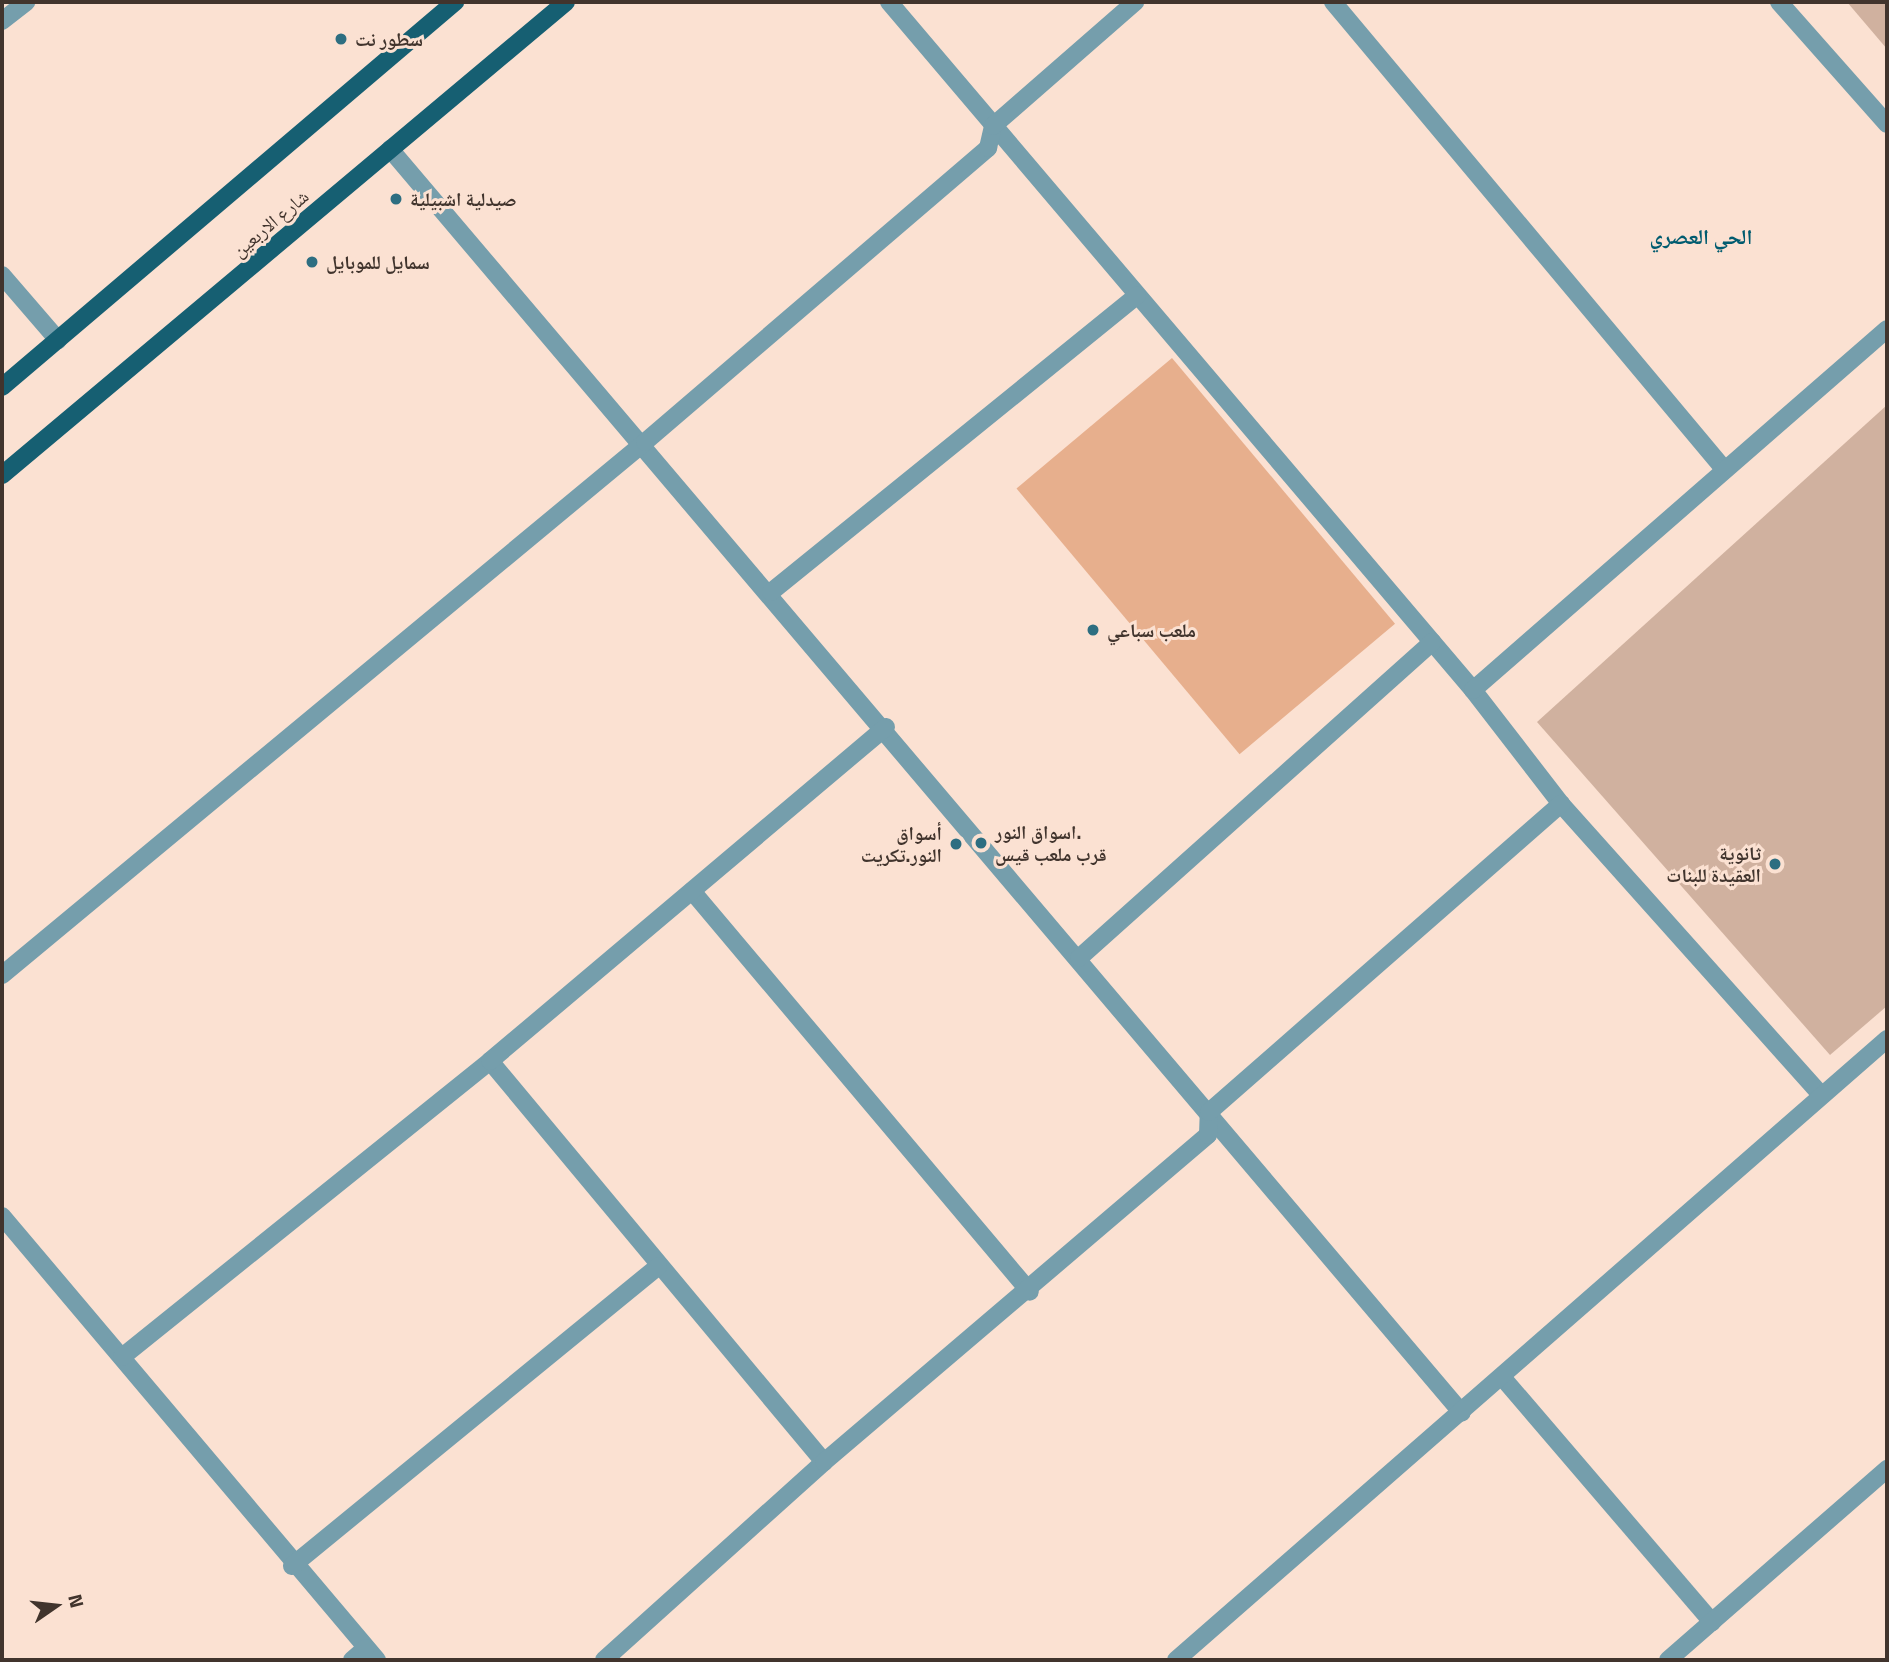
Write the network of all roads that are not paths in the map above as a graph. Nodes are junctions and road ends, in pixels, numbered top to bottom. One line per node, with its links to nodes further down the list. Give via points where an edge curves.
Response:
1 (26, 2): 8 (street)
2 (455, 2): 15 (main road)
3 (566, 2): 11 (main road, شارع الاربعين)
4 (889, 2): 10 (street)
5 (1135, 2): 10 (street)
6 (1333, 2): 18 (street)
7 (1779, 2): 9 (street)
8 (2, 21)
9 (1887, 124)
10 (993, 126): 13 (street); 17 (street, via 988,148)
11 (390, 149): 17 (street); 19 (main road, شارع الاربعين)
12 (2, 275): 15 (street)
13 (1137, 296): 20 (street); 21 (street)
14 (1887, 329): 18 (street)
15 (58, 340): 16 (main road)
16 (2, 387)
17 (645, 442): 20 (street); 27 (street)
18 (1724, 469): 22 (street)
19 (2, 475)
20 (771, 592): 23 (street)
21 (1432, 642): 22 (street); 26 (street)
22 (1473, 690): 24 (street)
23 (886, 727): 25 (street); 26 (street)
24 (1560, 804): 30 (street); 31 (street)
25 (692, 891): 29 (street); 34 (street)
26 (1079, 958): 31 (street)
27 (2, 975)
28 (1887, 1039): 30 (street)
29 (490, 1061): 33 (street); 35 (street)
30 (1821, 1095): 36 (street)
31 (1209, 1112): 34 (street, via 1208,1135); 37 (street)
32 (2, 1216): 35 (street)
33 (658, 1266): 38 (street); 40 (street)
34 (1030, 1292): 38 (street)
35 (122, 1357): 40 (street)
36 (1502, 1377): 37 (street); 41 (street)
37 (1462, 1413): 45 (street)
38 (824, 1462): 44 (street)
39 (1887, 1469): 41 (street)
40 (292, 1566): 42 (street)
41 (1712, 1622): 46 (street)
42 (371, 1654): 43 (street)
43 (352, 1660)
44 (604, 1660)
45 (1176, 1660)
46 (1668, 1660)

